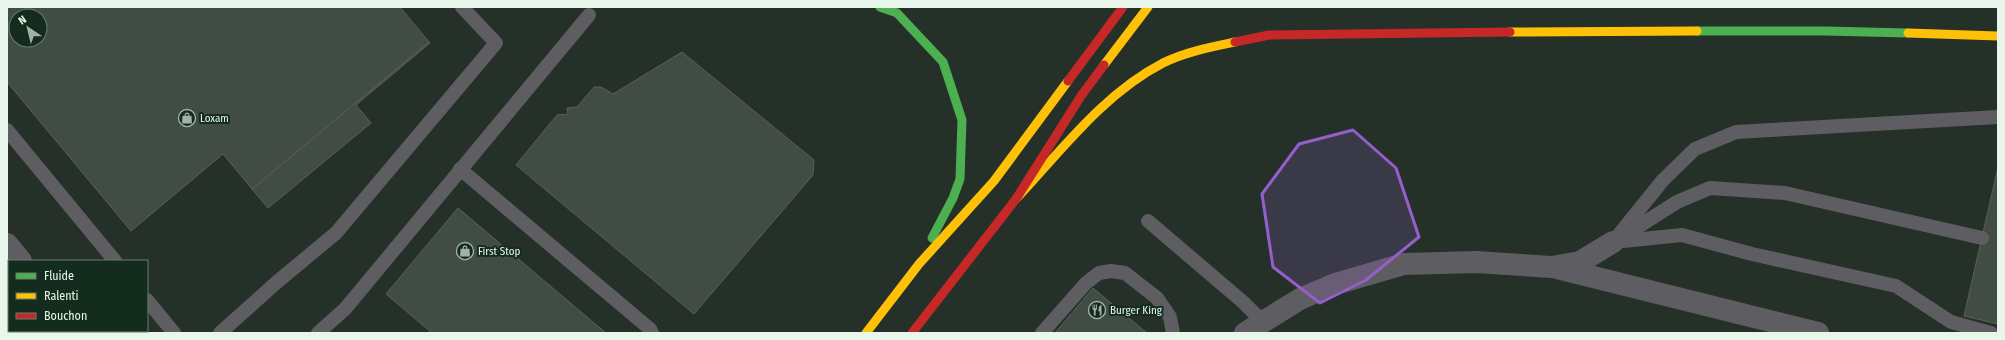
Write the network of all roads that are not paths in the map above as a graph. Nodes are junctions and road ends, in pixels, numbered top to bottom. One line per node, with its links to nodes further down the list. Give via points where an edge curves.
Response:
1 (462, 7): 22 (lane, via 496,43 336,233)
2 (880, 7): 17 (main road, via 897,13 943,62 962,120 960,179)
3 (1123, 7): 17 (main road, via 994,181)
4 (1148, 7): 10 (main road, via 1081,96)
5 (589, 15): 9 (lane)
6 (1998, 36): 10 (main road, via 1825,31 1408,32 1270,35 1200,49 1163,63 1132,82 1104,104)
7 (1998, 118): 13 (lane, via 1736,132 1695,149 1663,180)
8 (7, 130): 16 (lane)
9 (460, 169): 23 (lane, via 345,309); 24 (lane)
10 (1016, 199): 26 (main road)
11 (1148, 221): 20 (lane)
12 (1982, 238): 13 (lane, via 1785,193 1710,188 1677,202)
13 (1613, 242): 18 (street, via 1580,262); 30 (lane, via 1682,235 1752,254 1896,286 1951,322)
14 (7, 244): 15 (street)
15 (20, 260)
16 (114, 260)
17 (919, 264): 25 (main road)
18 (1552, 267): 20 (street, via 1476,262 1404,264 1335,284 1300,299); 29 (street)
19 (148, 301): 21 (lane)
20 (1254, 327)
21 (174, 333)
22 (220, 333)
23 (318, 333)
24 (652, 333)
25 (866, 333)
26 (912, 333)
27 (1042, 333): 28 (lane, via 1086,283 1099,273 1111,271 1125,273 1157,298 1170,317)
28 (1173, 333)
29 (1818, 333)
30 (1991, 333)

